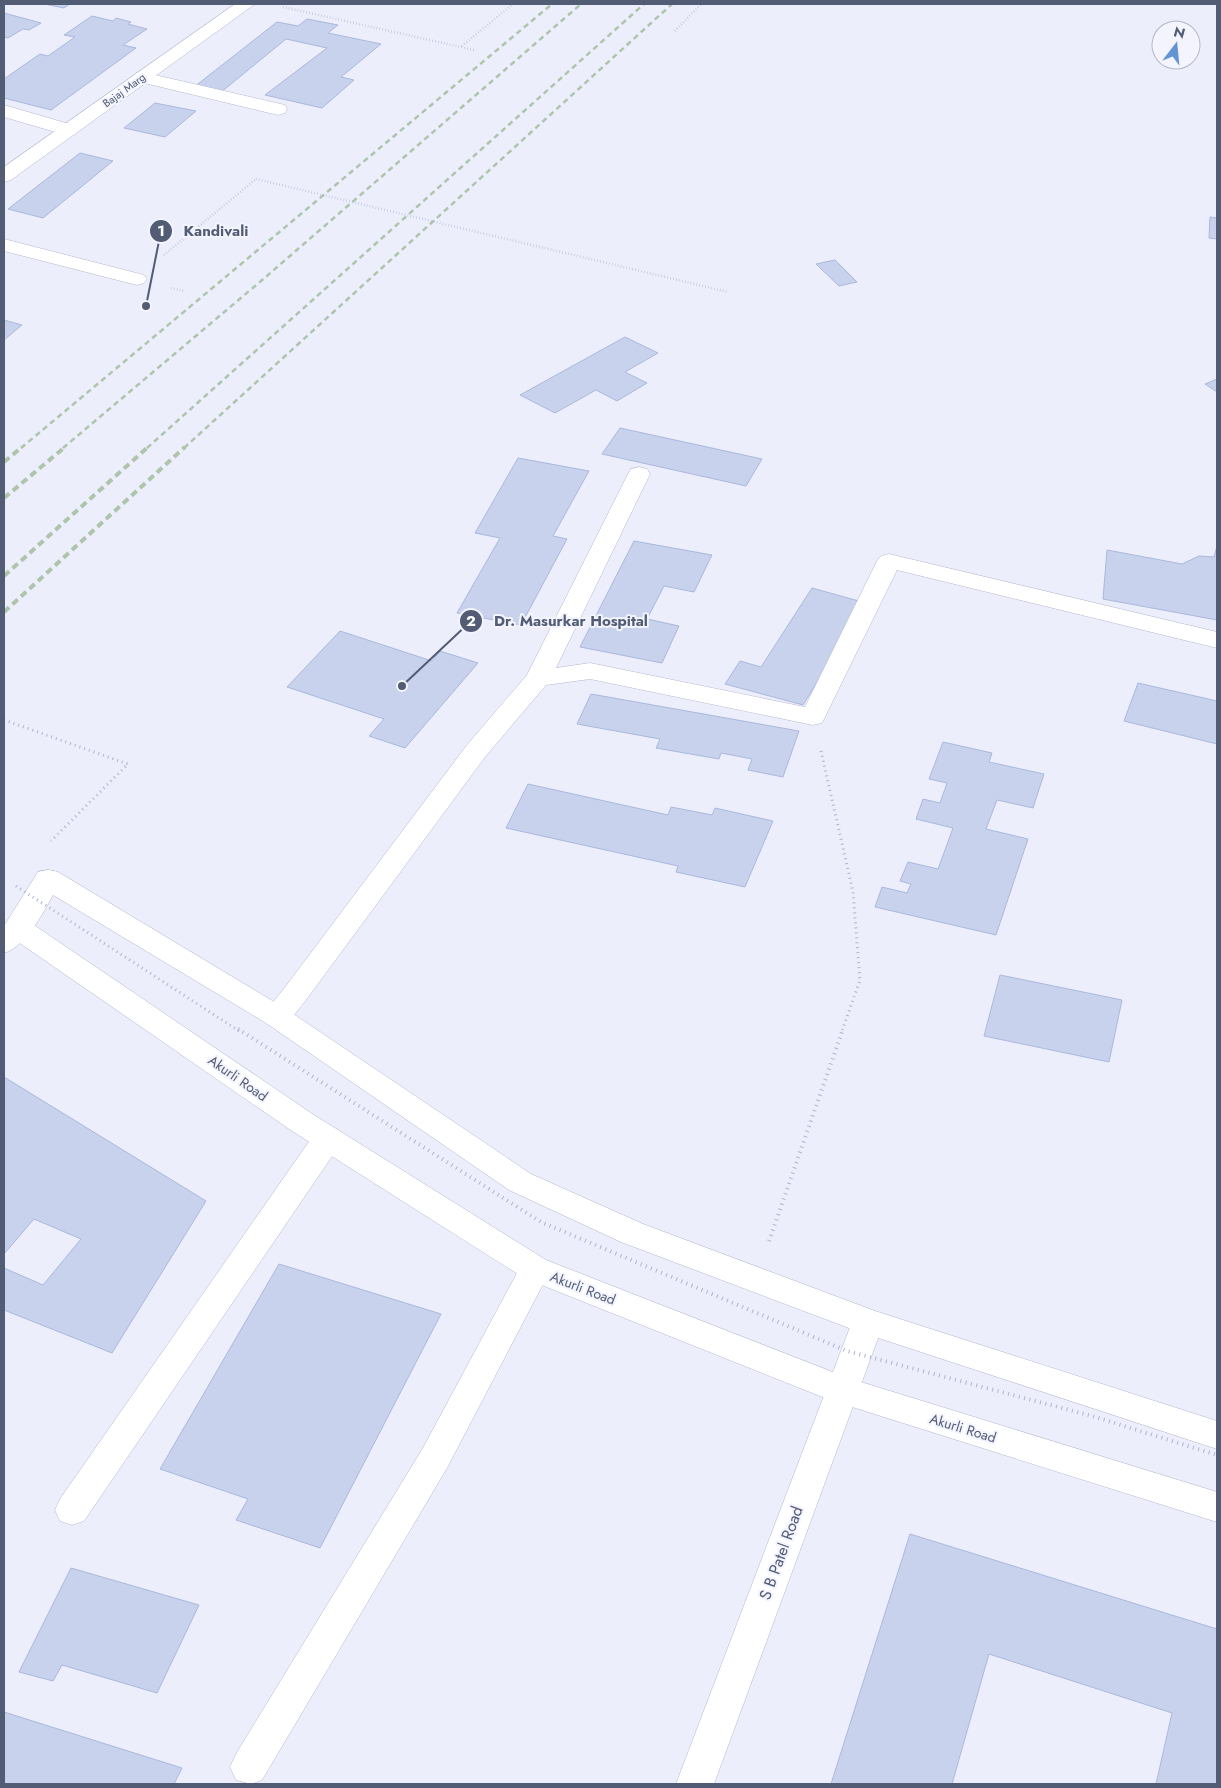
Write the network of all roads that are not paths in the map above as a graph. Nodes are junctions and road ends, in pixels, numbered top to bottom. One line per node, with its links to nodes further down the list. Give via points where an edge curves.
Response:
1 (237, 5): 2 (street, Bajaj Marg)
2 (142, 77): 3 (street); 5 (street, Bajaj Marg)
3 (278, 109)
4 (4, 111): 5 (street)
5 (69, 130): 6 (street, Bajaj Marg)
6 (4, 176)
7 (4, 245): 8 (street)
8 (137, 279)
9 (639, 474): 11 (street)
10 (1217, 640): 11 (street, via 889,561 813,717 590,671)
11 (538, 678): 13 (street, via 476,750)
12 (11, 936): 13 (street, via 48,879); 14 (street, Akurli Road)
13 (276, 1016): 16 (street, via 520,1182 632,1233)
14 (328, 1138): 15 (street, Akurli Road); 20 (street)
15 (535, 1270): 17 (street, Akurli Road); 21 (street, via 435,1458)
16 (868, 1322): 17 (street, S B Patel Road); 18 (street)
17 (842, 1390): 19 (street, Akurli Road); 22 (street, S B Patel Road)
18 (1217, 1435)
19 (1217, 1507)
20 (72, 1510)
21 (249, 1767)
22 (695, 1784)

